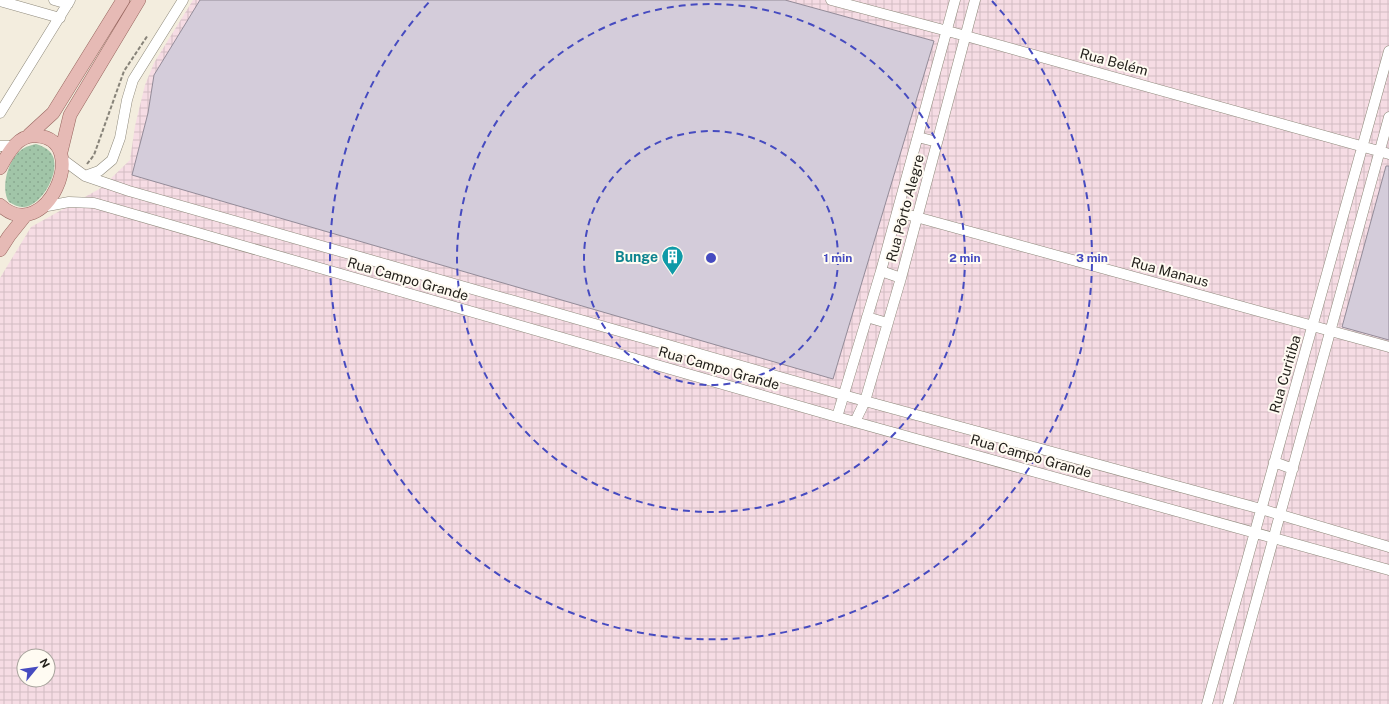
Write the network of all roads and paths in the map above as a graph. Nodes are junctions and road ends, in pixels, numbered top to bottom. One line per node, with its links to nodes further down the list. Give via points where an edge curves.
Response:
1 (54, 0): 9 (street)
2 (122, 0): 16 (main road, via 53,113)
3 (139, 0): 23 (main road, via 70,115)
4 (183, 0): 25 (street, via 130,88 120,138 108,165 94,174)
5 (831, 0): 11 (street, Rua Belém)
6 (955, 0): 11 (street, Rua Pôrto Alegre)
7 (975, 0): 12 (street, Rua Pôrto Alegre)
8 (0, 1): 10 (street)
9 (69, 2): 10 (street)
10 (60, 18): 14 (street)
11 (946, 31): 12 (street, Rua Belém); 17 (street, Rua Pôrto Alegre)
12 (966, 36): 18 (street, Rua Pôrto Alegre); 21 (street, Rua Belém)
13 (1389, 51): 21 (street, Rua Curitiba)
14 (0, 113)
15 (1389, 117): 22 (street)
16 (29, 136): 20 (main road); 23 (main road, via 48,139)
17 (918, 136): 18 (street); 28 (street, Rua Pôrto Alegre)
18 (937, 142): 30 (street, Rua Pôrto Alegre)
19 (0, 146): 20 (street)
20 (14, 146): 24 (main road)
21 (1363, 146): 22 (street, Rua Belém); 36 (street, Rua Curitiba)
22 (1384, 152): 37 (street)
23 (62, 155): 25 (street, Rua Campo Grande); 27 (main road, via 62,172 57,188)
24 (0, 168)
25 (85, 176): 39 (street, Rua Campo Grande)
26 (0, 205): 29 (main road, via 8,213)
27 (42, 207): 29 (main road); 41 (street, Rua Campo Grande, via 70,202 94,202)
28 (898, 212): 30 (street, Rua Manaus); 32 (street, Rua Pôrto Alegre)
29 (25, 216): 31 (main road)
30 (917, 217): 33 (street, Rua Pôrto Alegre); 36 (street, Rua Manaus)
31 (0, 250)
32 (881, 271): 33 (street); 34 (street, Rua Pôrto Alegre)
33 (901, 278): 35 (street, Rua Pôrto Alegre)
34 (867, 317): 35 (street); 39 (street, Rua Pôrto Alegre)
35 (887, 324): 40 (street, Rua Pôrto Alegre)
36 (1313, 325): 37 (street, Rua Manaus); 43 (street, Rua Curitiba)
37 (1330, 331): 38 (street, Rua Manaus); 44 (street)
38 (1389, 347)
39 (843, 395): 40 (street, Rua Campo Grande); 41 (street, Rua Pôrto Alegre)
40 (865, 401): 42 (street, Rua Pôrto Alegre); 45 (street, Rua Campo Grande)
41 (837, 417): 42 (street, Rua Campo Grande)
42 (855, 422): 47 (street, Rua Campo Grande)
43 (1274, 462): 44 (street); 45 (street, Rua Curitiba)
44 (1293, 469): 46 (street)
45 (1261, 509): 46 (street, Rua Campo Grande); 47 (street, Rua Curitiba)
46 (1280, 515): 48 (street); 49 (street, Rua Campo Grande)
47 (1255, 533): 48 (street, Rua Campo Grande); 51 (street, Rua Curitiba)
48 (1274, 539): 50 (street, Rua Campo Grande); 52 (street)
49 (1389, 546)
50 (1389, 570)
51 (1207, 704)
52 (1228, 704)

